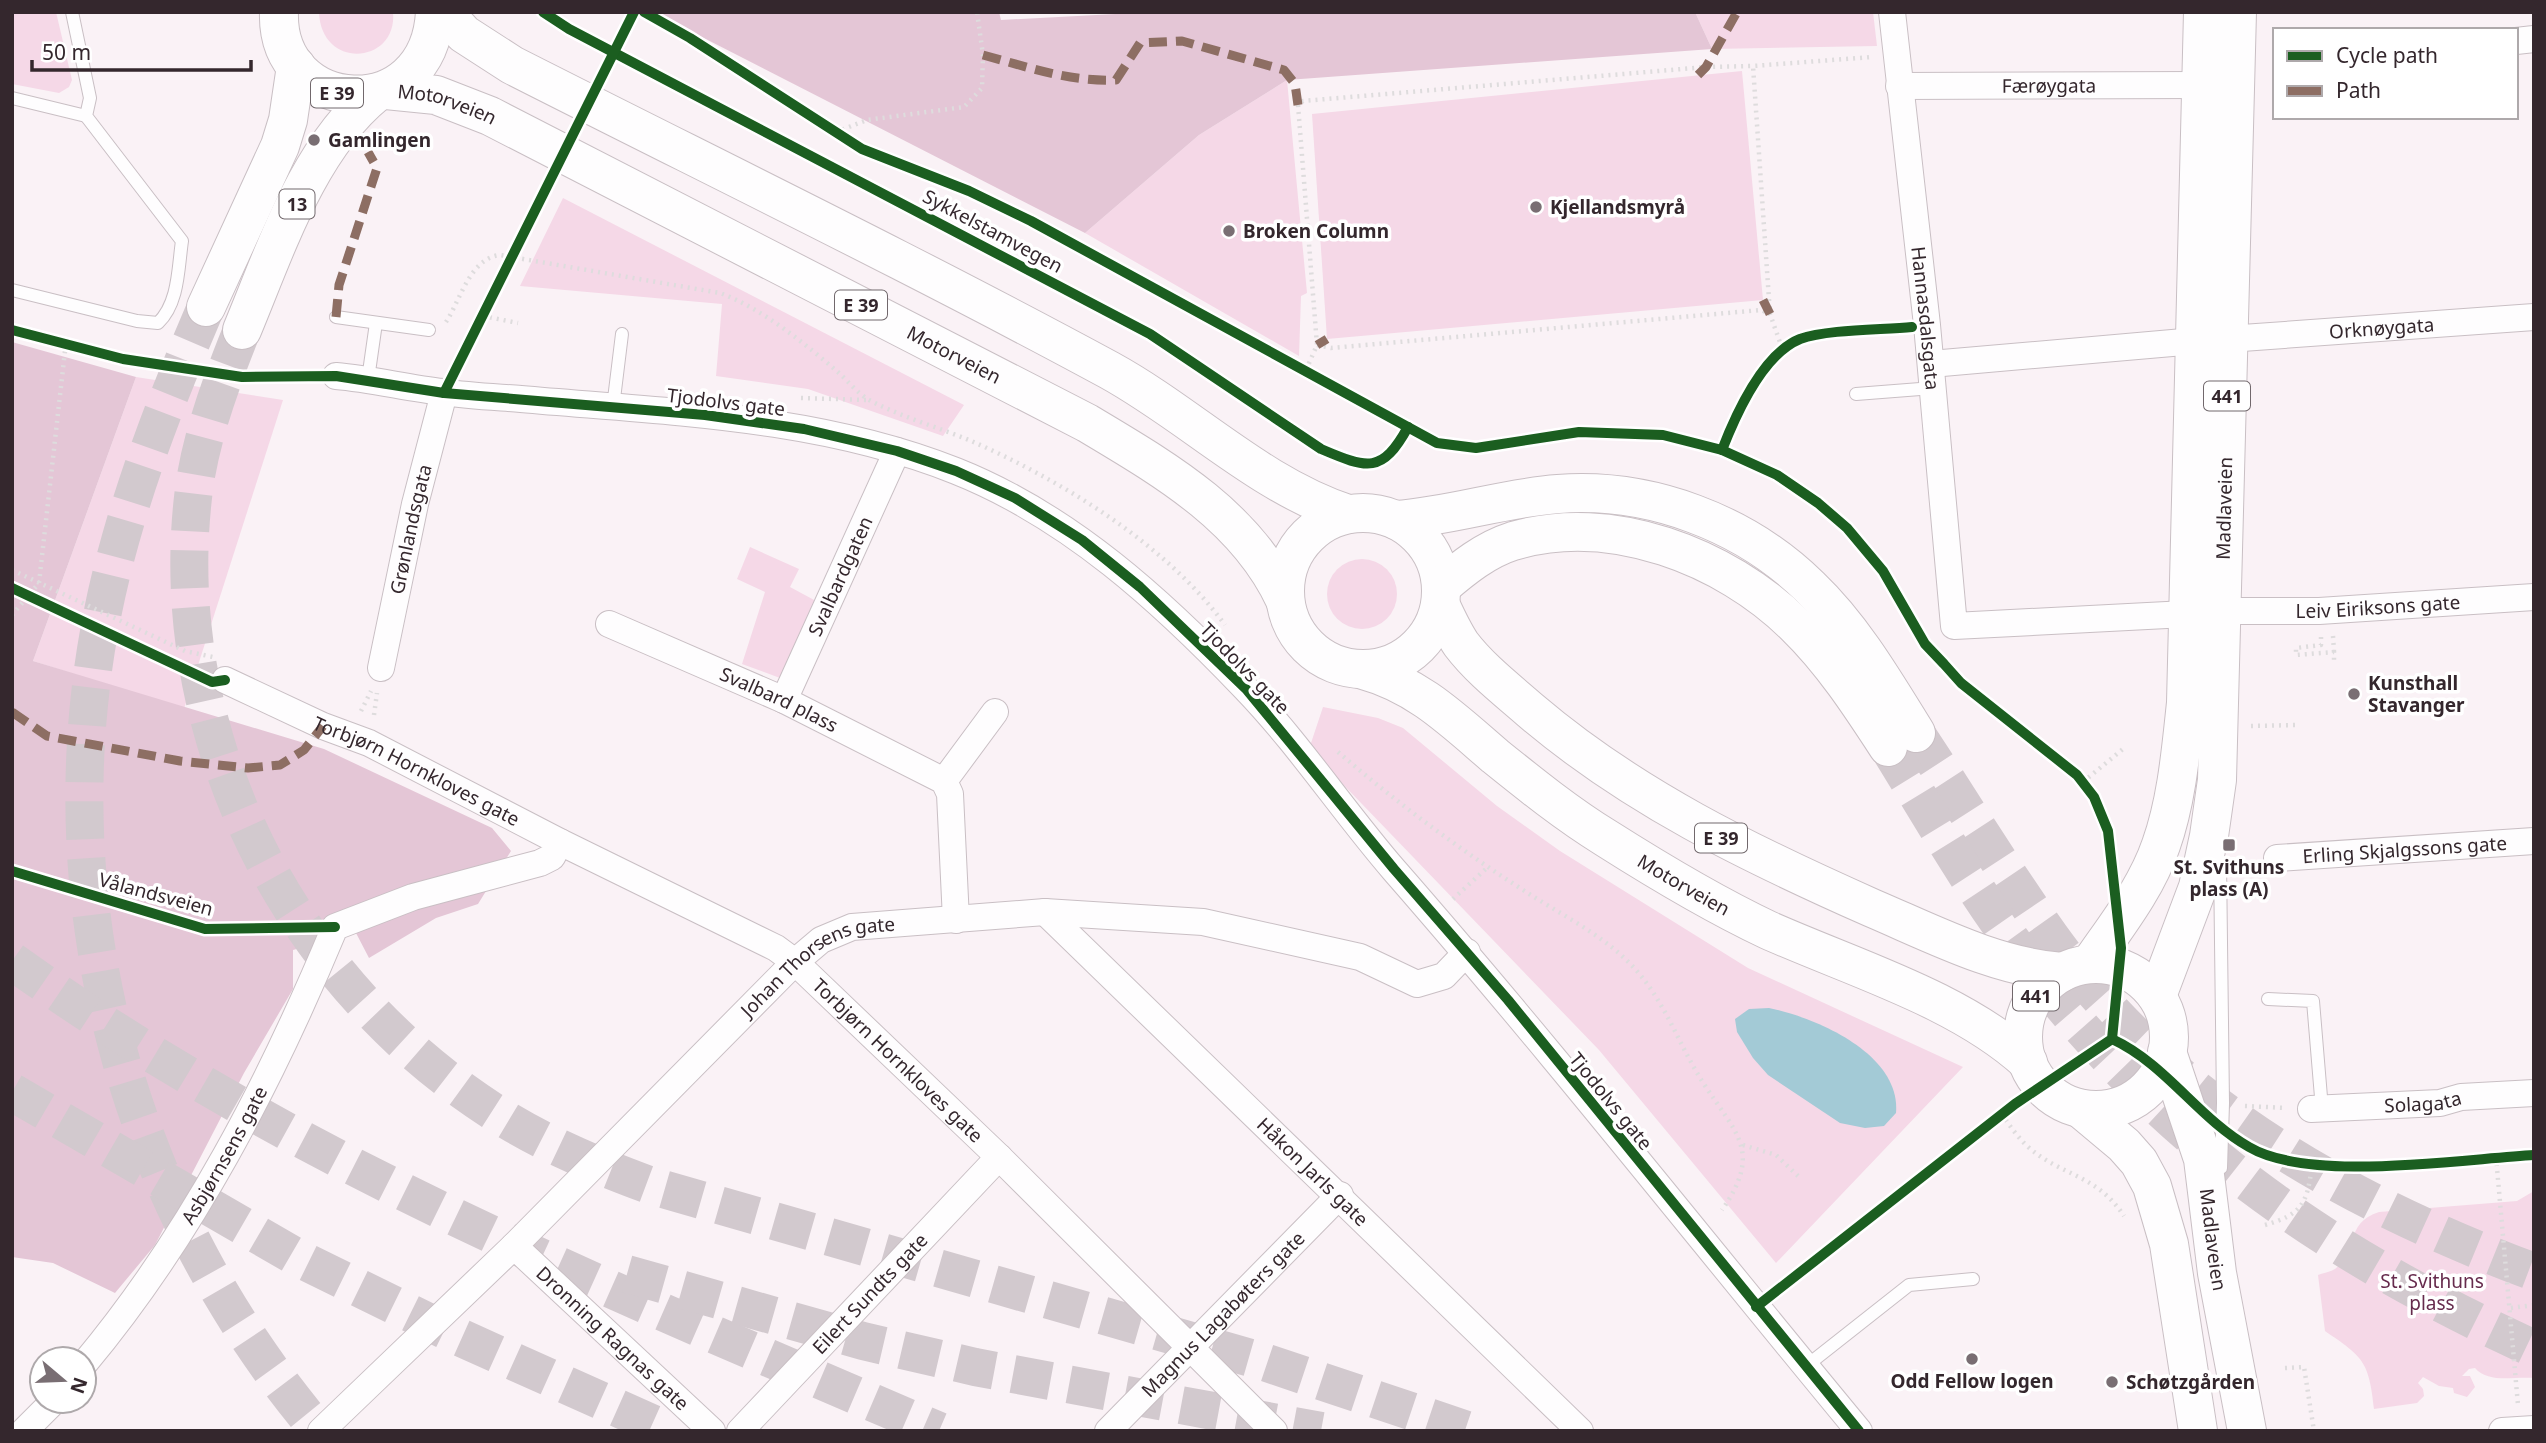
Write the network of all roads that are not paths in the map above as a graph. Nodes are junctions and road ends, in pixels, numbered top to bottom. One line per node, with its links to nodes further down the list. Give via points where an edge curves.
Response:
1 (72, 12): 13 (lane, via 90,98)
2 (256, 12): 8 (main road, E 39)
3 (435, 12): 11 (main road, E 39, via 428,51 403,80)
4 (444, 12): 30 (main road, E 39, via 464,34 512,65 1055,341 1162,402 1277,483)
5 (1892, 12): 10 (street, Hannasdalsgata)
6 (2203, 12): 9 (main road, Madlaveien / 441)
7 (2237, 12): 22 (main road, Madlaveien / 441)
8 (286, 40): 11 (main road, E 39, via 324,88 341,94); 15 (main road, 13, via 288,120)
9 (2200, 85): 10 (street, Færøygata); 22 (main road, Madlaveien / 441)
10 (1899, 86): 24 (street, Hannasdalsgata)
11 (381, 91): 19 (main road, 13, via 354,110 320,158); 34 (main road, Motorveien / E 39, via 436,95 490,116 1087,423 1220,513 1259,553)
12 (12, 98): 13 (lane)
13 (86, 116): 14 (lane, via 182,241 168,313 158,323 137,321)
14 (12, 290)
15 (206, 307)
16 (336, 317): 18 (lane)
17 (2534, 317): 22 (street, Orknøygata)
18 (376, 323): 20 (lane); 25 (lane)
19 (242, 330)
20 (429, 330)
21 (622, 334): 28 (lane)
22 (2212, 340): 24 (street, Orknøygata); 35 (main road, Madlaveien / 441)
23 (336, 376): 25 (street, Tjodolvs gate)
24 (1932, 376): 27 (lane); 37 (street, Hannasdalsgata)
25 (368, 379): 26 (street, Tjodolvs gate)
26 (444, 393): 28 (street, Tjodolvs gate); 38 (street, Grønlandsgata)
27 (1856, 394)
28 (613, 407): 29 (street, Tjodolvs gate, via 804,429)
29 (897, 451): 41 (street, Svalbardgaten); 50 (street, Tjodolvs gate, via 1015,498 1082,540 1140,587 1247,690)
30 (1348, 514): 31 (main road, E 39, via 1381,514); 34 (main road, E 39, via 1321,525 1299,545 1290,562)
31 (1396, 520): 32 (main road, E 39, via 1428,547 1438,566); 32 (main road, E 39, via 1530,496 1599,493 1698,515 1763,548 1812,588 1877,672 1902,740 1795,625 1737,579 1671,549 1602,535 1513,541 1491,550)
32 (1441, 596): 39 (main road, E 39, via 1429,635 1407,657); 52 (main road, E 39, via 1460,643 1516,698 1589,757 1679,815 1752,854 1952,942 2017,965)
33 (2534, 597): 35 (street, Leiv Eiriksons gate, via 2319,611)
34 (1285, 600): 39 (main road, E 39, via 1298,636 1310,650 1326,661)
35 (2203, 613): 37 (street, Leiv Eiriksons gate); 43 (main road, Madlaveien / 441); 52 (main road, Madlaveien / 441, via 2164,835 2147,877)
36 (609, 624): 41 (street, Svalbard plass)
37 (1954, 626)
38 (381, 668)
39 (1363, 670): 56 (main road, Motorveien / E 39, via 1422,694 1517,774 1606,838 1765,928 1966,1018)
40 (225, 680): 46 (street, Torbjørn Hornkloves gate, via 359,740)
41 (784, 700): 44 (street, Svalbard plass)
42 (995, 712): 44 (street)
43 (2217, 780): 53 (main road, Madlaveien / 441, via 2197,887); 63 (lane, via 2223,1103)
44 (944, 781): 49 (street, via 950,794)
45 (2534, 841): 47 (street, Erling Skjalgssons gate)
46 (560, 842): 51 (street, Torbjørn Hornkloves gate, via 739,929); 65 (street, Asbjørnsens gate, via 552,857 540,863 413,897 335,927 295,1023 185,1226)
47 (2277, 858)
48 (1045, 912): 49 (street, Johan Thorsens gate); 50 (street, Johan Thorsens gate, via 1203,922 1360,957 1417,984 1444,976); 61 (street, Håkon Jarls gate)
49 (956, 920): 51 (street, Johan Thorsens gate, via 852,928 821,940)
50 (1467, 952): 67 (street, Tjodolvs gate)
51 (795, 962): 60 (street, Torbjørn Hornkloves gate); 62 (street, Johan Thorsens gate)
52 (2076, 968): 53 (main road, via 2123,969); 56 (main road, 441, via 2039,991 2031,1004 2023,1033)
53 (2157, 996): 55 (main road, via 2168,1023)
54 (2268, 999): 59 (lane, via 2313,1001)
55 (2168, 1052): 58 (main road, 441, via 2156,1078 2136,1098 2110,1109); 63 (main road, Madlaveien, via 2203,1160)
56 (2028, 1062): 58 (main road, 441, via 2034,1076 2054,1097)
57 (2534, 1093): 59 (street, Solagata)
58 (2081, 1108): 79 (main road, 441, via 2124,1145 2152,1186 2169,1244)
59 (2316, 1109)
60 (999, 1157): 66 (street, Torbjørn Hornkloves gate); 74 (street, Eilert Sundts gate)
61 (1340, 1195): 66 (street, Magnus Lagabøters gate); 77 (street, Håkon Jarls gate)
62 (514, 1246): 72 (street, Johan Thorsens gate); 73 (street, Dronning Ragnas gate)
63 (2217, 1273): 80 (main road, Madlaveien)
64 (1973, 1279): 67 (lane, via 1909,1285)
65 (98, 1348)
66 (1190, 1348): 75 (street, Magnus Lagabøters gate); 76 (street, Torbjørn Hornkloves gate)
67 (1805, 1367): 78 (street, Tjodolvs gate)
68 (40, 1415): 71 (street)
69 (2534, 1429): 70 (street)
70 (2519, 1430): 81 (street)
71 (24, 1431)
72 (321, 1431)
73 (712, 1431)
74 (740, 1431)
75 (1108, 1431)
76 (1274, 1431)
77 (1580, 1431)
78 (1858, 1431)
79 (2198, 1431)
80 (2247, 1431)
81 (2502, 1431)

